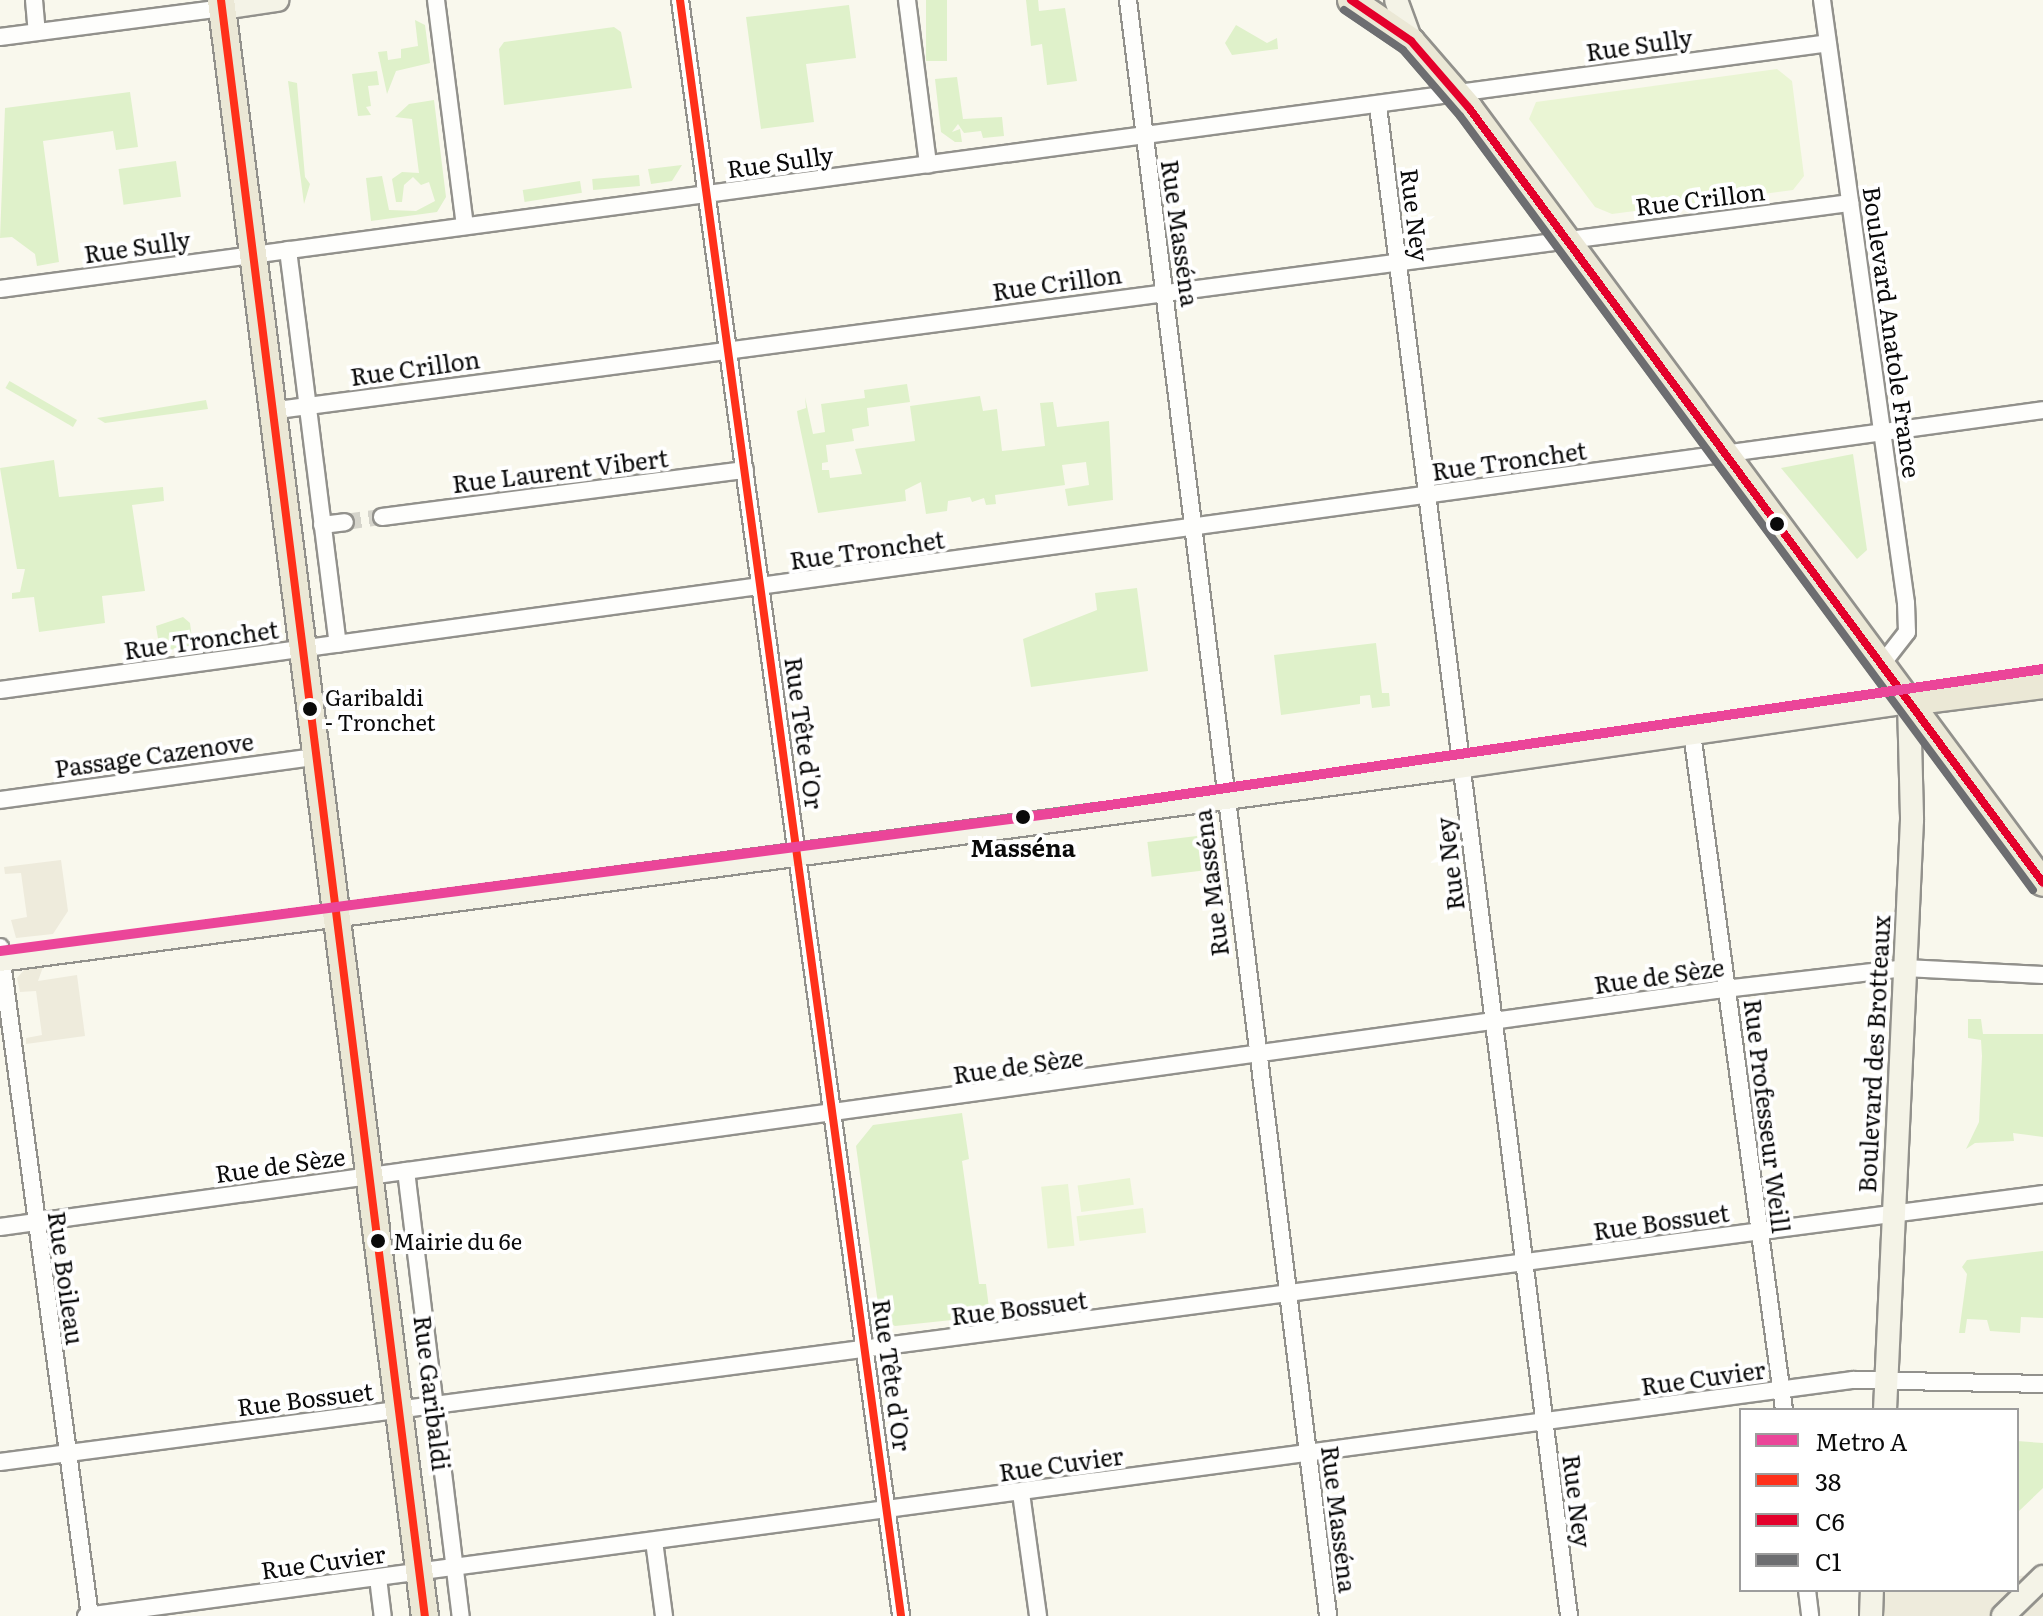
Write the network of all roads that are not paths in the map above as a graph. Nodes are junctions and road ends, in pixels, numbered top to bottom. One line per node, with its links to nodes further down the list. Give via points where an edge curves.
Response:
1 (34, 0): 11 (street)
2 (277, 0): 10 (main road)
3 (436, 0): 21 (street)
4 (680, 0): 19 (street, Rue Tête d'Or)
5 (907, 0): 18 (street)
6 (1128, 0): 17 (street, Rue Masséna)
7 (1351, 0): 13 (main road)
8 (1396, 0): 13 (main road)
9 (1822, 0): 14 (street, Boulevard Anatole France)
10 (221, 4): 11 (street); 24 (main road, Rue Garibaldi)
11 (37, 32): 12 (street)
12 (0, 37)
13 (1411, 41): 15 (main road)
14 (1828, 43): 15 (street, Rue Sully); 20 (street, Boulevard Anatole France)
15 (1457, 93): 16 (street, Rue Sully); 22 (main road)
16 (1378, 106): 17 (street, Rue Sully); 25 (street, Rue Ney)
17 (1143, 138): 18 (street, Rue Sully); 27 (street, Rue Masséna)
18 (928, 165): 19 (street, Rue Sully)
19 (707, 195): 21 (street, Rue Sully); 28 (street, Rue Tête d'Or)
20 (1850, 203): 22 (street, Rue Crillon); 32 (street, Boulevard Anatole France)
21 (465, 226): 23 (street, Rue Sully)
22 (1568, 240): 25 (street, Rue Crillon); 33 (main road)
23 (288, 250): 24 (street, Rue Sully); 29 (street)
24 (252, 255): 26 (street, Rue Sully); 31 (main road, Rue Garibaldi)
25 (1397, 261): 27 (street, Rue Crillon); 35 (street, Rue Ney)
26 (0, 289)
27 (1166, 292): 28 (street, Rue Crillon); 39 (street, Rue Masséna)
28 (729, 349): 29 (street, Rue Crillon); 34 (street, Rue Tête d'Or)
29 (307, 406): 31 (street, Rue Crillon); 38 (street)
30 (2043, 410): 32 (street)
31 (270, 411): 42 (main road, Rue Garibaldi)
32 (1884, 432): 33 (street); 43 (street, Boulevard Anatole France, via 1907,632)
33 (1725, 453): 35 (street, Rue Tronchet); 43 (main road)
34 (745, 470): 36 (street, Rue Laurent Vibert); 40 (street, Rue Tête d'Or)
35 (1425, 497): 39 (street, Rue Tronchet); 49 (street, Rue Ney)
36 (382, 517)
37 (345, 522): 38 (street)
38 (322, 525): 41 (street)
39 (1193, 526): 40 (street, Rue Tronchet); 50 (street, Rue Masséna)
40 (760, 589): 41 (street, Rue Tronchet); 52 (street, Rue Tête d'Or)
41 (338, 644): 42 (street, Rue Tronchet)
42 (301, 649): 45 (street, Rue Tronchet); 48 (main road, Rue Garibaldi)
43 (1883, 663): 46 (main road)
44 (2043, 685): 46 (main road)
45 (0, 690)
46 (1909, 702): 47 (main road); 53 (main road); 56 (main road, Boulevard des Brotteaux, via 1912,820)
47 (1692, 733): 49 (main road); 58 (street, Rue Professeur Weill)
48 (314, 757): 51 (street, Passage Cazenove); 54 (main road, Rue Garibaldi)
49 (1462, 766): 50 (main road); 59 (street, Rue Ney)
50 (1224, 798): 52 (main road); 60 (street, Rue Masséna)
51 (0, 800)
52 (799, 855): 54 (main road); 61 (street, Rue Tête d'Or)
53 (2043, 883)
54 (335, 916): 55 (main road); 63 (main road, Rue Garibaldi)
55 (1, 956): 66 (street, Rue Boileau)
56 (1905, 968): 57 (street, Rue de Sèze); 58 (street, Rue de Sèze); 65 (main road, Boulevard des Brotteaux)
57 (2043, 975)
58 (1727, 989): 59 (street, Rue de Sèze); 68 (street, Rue Professeur Weill)
59 (1493, 1025): 60 (street, Rue de Sèze); 69 (street, Rue Ney)
60 (1256, 1057): 61 (street, Rue de Sèze); 70 (street, Rue Masséna)
61 (831, 1115): 62 (street, Rue de Sèze); 71 (street, Rue Tête d'Or)
62 (406, 1171): 63 (street, Rue de Sèze); 75 (street, Rue Garibaldi)
63 (368, 1176): 66 (street, Rue de Sèze); 78 (main road, Rue Garibaldi)
64 (2043, 1194): 65 (street, Rue Bossuet)
65 (1891, 1214): 68 (street, Rue Bossuet); 72 (main road, Boulevard des Brotteaux)
66 (35, 1223): 67 (street, Rue de Sèze); 80 (street, Rue Boileau)
67 (0, 1227)
68 (1759, 1232): 69 (street, Rue Bossuet); 74 (street, Rue Professeur Weill)
69 (1523, 1264): 70 (street, Rue Bossuet); 79 (street, Rue Ney)
70 (1289, 1297): 71 (street, Rue Bossuet); 81 (street, Rue Masséna)
71 (865, 1351): 75 (street, Rue Bossuet); 84 (street, Rue Tête d'Or)
72 (1887, 1378): 73 (street, Rue Cuvier); 74 (street, Rue Cuvier); 77 (main road, Boulevard des Brotteaux)
73 (2043, 1384)
74 (1782, 1390): 76 (street, Rue Professeur Weill); 79 (street, Rue Cuvier)
75 (435, 1406): 78 (street, Rue Bossuet); 86 (street, Rue Garibaldi)
76 (1784, 1408)
77 (1885, 1408)
78 (398, 1410): 80 (street, Rue Bossuet); 87 (main road, Rue Garibaldi)
79 (1544, 1423): 81 (street, Rue Cuvier); 100 (street, Rue Ney)
80 (67, 1453): 82 (street, Rue Bossuet); 92 (street, Rue Boileau)
81 (1307, 1453): 83 (street, Rue Cuvier); 99 (street, Rue Masséna)
82 (0, 1462)
83 (1021, 1493): 84 (street, Rue Cuvier); 98 (street)
84 (887, 1509): 85 (street, Rue Cuvier); 97 (street, Rue Tête d'Or)
85 (654, 1541): 86 (street, Rue Cuvier); 96 (street)
86 (455, 1567): 87 (street, Rue Cuvier); 95 (street, Rue Garibaldi)
87 (420, 1572): 89 (street, Rue Cuvier); 94 (main road, Rue Garibaldi)
88 (2043, 1577): 103 (main road)
89 (378, 1578): 92 (street, Rue Cuvier); 93 (street)
90 (1807, 1592): 101 (street)
91 (1872, 1592): 102 (main road)
92 (89, 1616)
93 (383, 1616)
94 (425, 1616)
95 (461, 1616)
96 (664, 1616)
97 (901, 1616)
98 (1038, 1616)
99 (1328, 1616)
100 (1569, 1616)
101 (1810, 1616)
102 (1871, 1616)
103 (2003, 1616)

